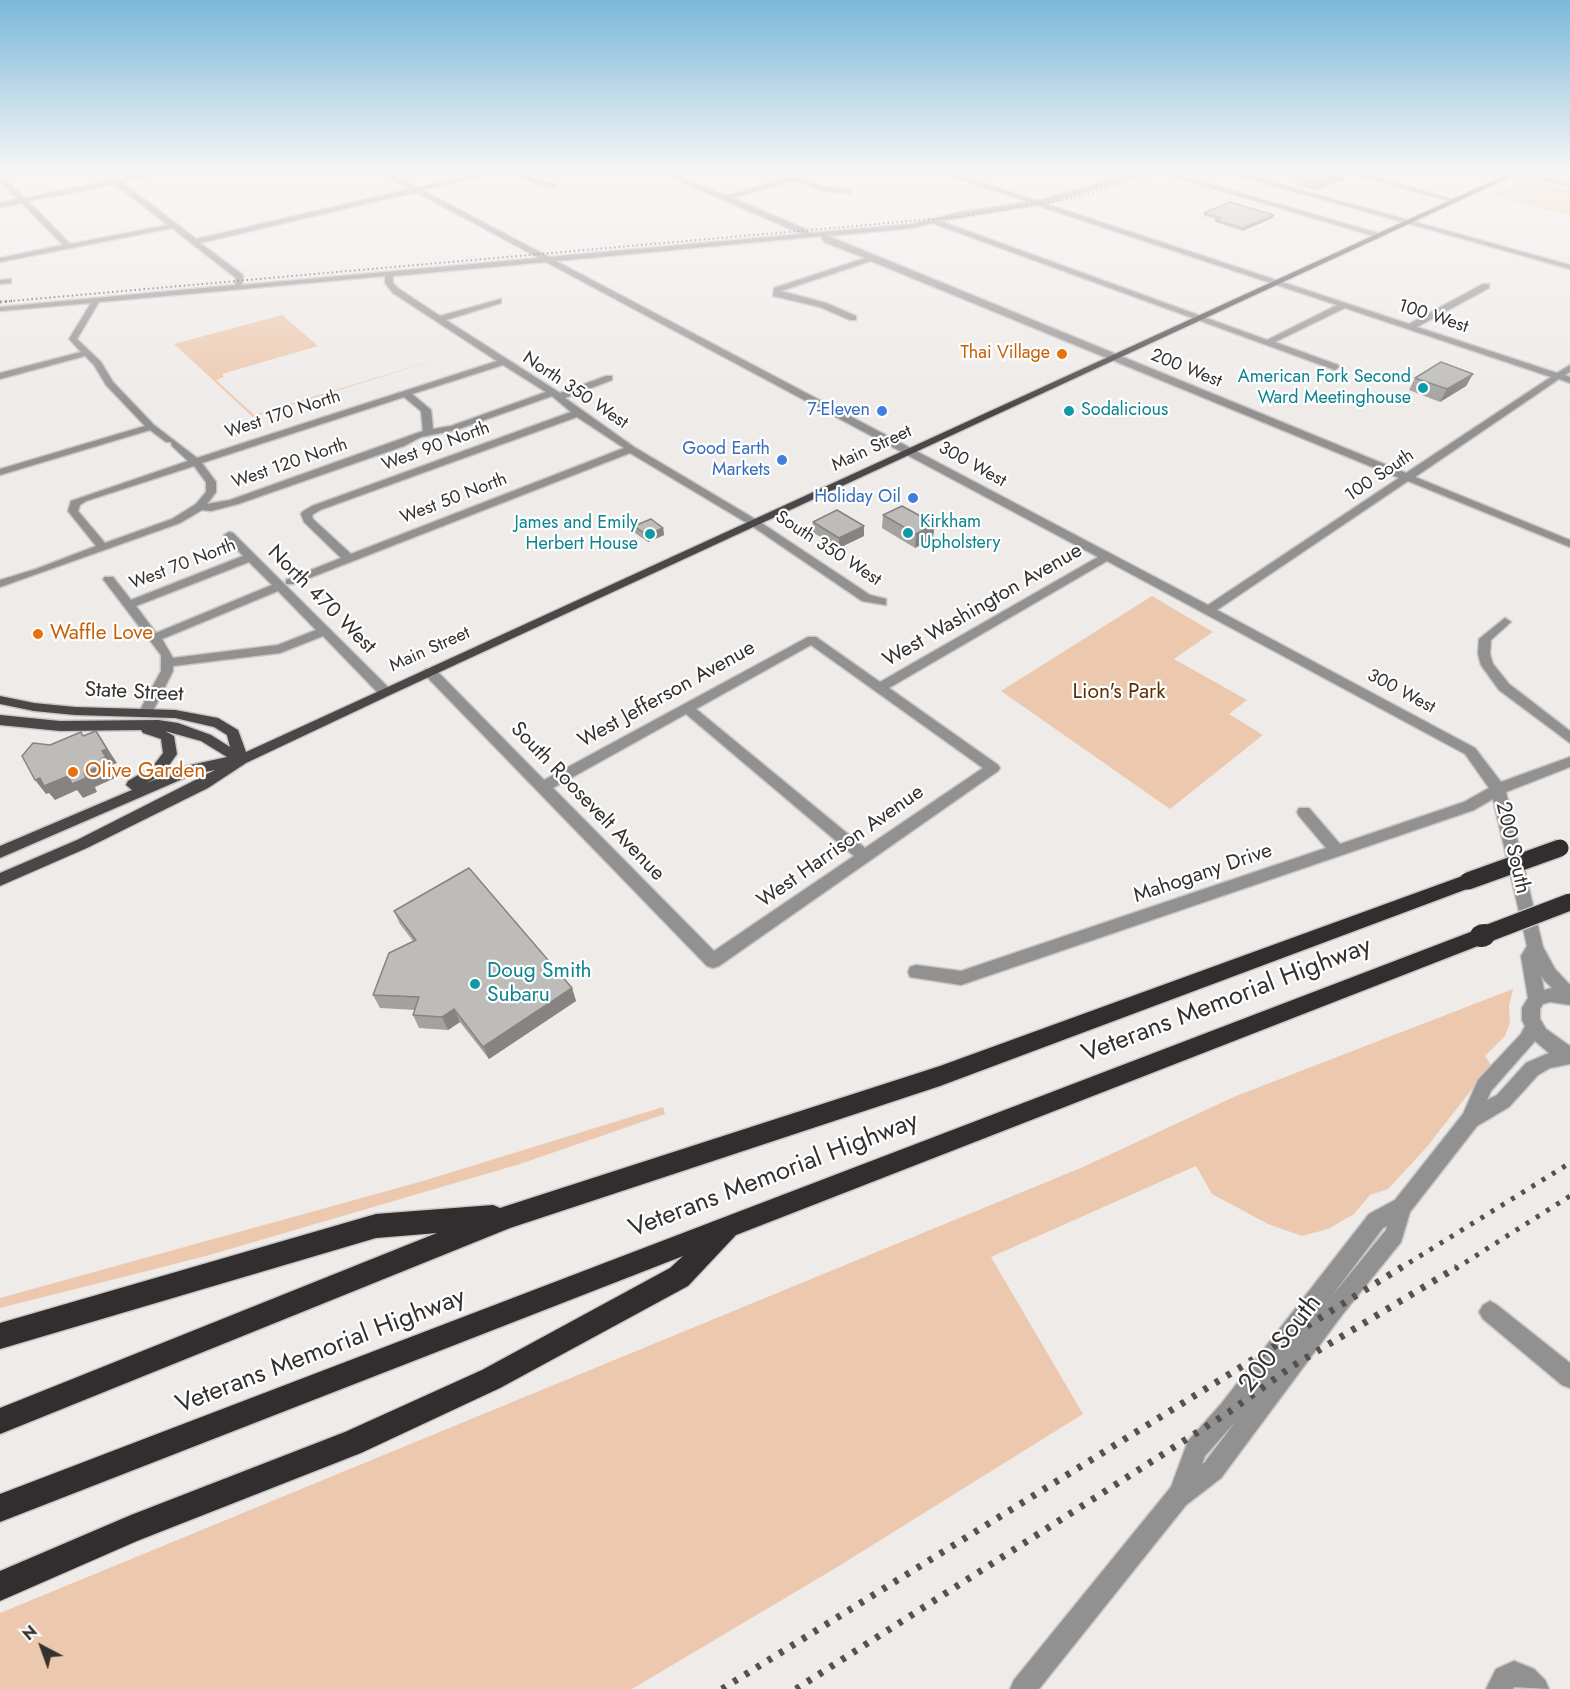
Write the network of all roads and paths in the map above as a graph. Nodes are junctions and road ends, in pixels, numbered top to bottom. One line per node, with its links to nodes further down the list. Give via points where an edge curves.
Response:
1 (49, 251): 11 (street)
2 (206, 251): 17 (street, via 240,277)
3 (530, 251): 12 (street, 300 West)
4 (647, 251): 12 (street)
5 (854, 251): 10 (street, 200 West)
6 (1014, 251): 23 (street)
7 (1180, 251): 15 (street, 100 West)
8 (1348, 251): 15 (main road, Main Street)
9 (1512, 251): 13 (street)
10 (872, 258): 22 (street, via 783,287 776,294 823,305); 28 (street, 200 West)
11 (0, 260)
12 (547, 260): 14 (street); 42 (street, 300 West)
13 (1570, 267)
14 (389, 274): 17 (street); 24 (street, North 350 West, via 389,283 396,291)
15 (1277, 283): 20 (street, 100 West); 23 (main road, Main Street)
16 (1486, 286): 25 (street)
17 (238, 288): 18 (street)
18 (96, 301): 21 (street); 27 (street, via 73,339)
19 (498, 301): 24 (street)
20 (1344, 305): 25 (street, 100 West); 26 (street)
21 (0, 309)
22 (853, 318)
23 (1199, 318): 26 (street); 28 (main road, Main Street)
24 (439, 319): 29 (street, North 350 West)
25 (1410, 327): 33 (street, 100 West)
26 (1269, 342): 30 (street)
27 (86, 353): 32 (street); 39 (street)
28 (1114, 357): 42 (main road, Main Street); 45 (street, 200 West)
29 (502, 362): 36 (street, West 170 North); 37 (street, North 350 West)
30 (1335, 367)
31 (1570, 368): 33 (street, 100 South)
32 (0, 376)
33 (1558, 376): 35 (street, 100 West); 45 (street, 100 South)
34 (609, 378): 37 (street, West 120 North)
35 (1570, 380)
36 (405, 393): 40 (street, via 424,406); 43 (street, West 170 North)
37 (556, 395): 38 (street, North 350 West); 40 (street, West 120 North, via 453,428)
38 (578, 413): 41 (street, North 350 West); 53 (street, West 90 North, via 306,514)
39 (151, 427): 43 (street); 44 (street)
40 (428, 432): 46 (street, West 120 North, via 234,502 211,508)
41 (631, 449): 47 (street, North 350 West); 53 (street, West 50 North)
42 (910, 452): 47 (main road, Main Street); 52 (street, 300 West)
43 (195, 461): 46 (street, via 211,482 211,492); 50 (street, West 170 North, via 75,503 73,511)
44 (0, 472)
45 (1407, 477): 49 (street, 200 West); 59 (street, 100 South)
46 (200, 506): 50 (street, West 120 North, via 176,521)
47 (756, 524): 57 (street, South 350 West, via 866,598); 64 (main road, Main Street)
48 (229, 535): 51 (street, North 470 West)
49 (1570, 544)
50 (103, 548): 55 (street, West 120 North)
51 (251, 557): 56 (street, North 470 West); 58 (street, West 70 North)
52 (1106, 557): 59 (street, 300 West); 65 (street, West Washington Avenue)
53 (349, 559): 56 (street, West 50 North)
54 (109, 579): 58 (street)
55 (0, 584)
56 (285, 584): 61 (street, North 470 West); 62 (street, West 50 North)
57 (882, 603)
58 (128, 605): 62 (street)
59 (1208, 611): 76 (street, 300 West, via 1470,751)
60 (1505, 622): 72 (street, via 1485,639 1486,665 1504,687)
61 (325, 632): 63 (street, via 280,649); 66 (street, North 470 West)
62 (154, 638): 63 (street)
63 (169, 663): 69 (street)
64 (430, 672): 66 (main road, Main Street); 75 (street, South Roosevelt Avenue)
65 (880, 688): 68 (street, West Jefferson Avenue, via 812,640); 82 (street, West Harrison Avenue, via 993,768)
66 (385, 692): 73 (main road, Main Street)
67 (0, 700): 69 (main road, State Street, via 75,711)
68 (687, 708): 75 (street, West Jefferson Avenue); 82 (street)
69 (146, 712): 73 (main road, State Street, via 218,723 233,734)
70 (0, 720): 71 (main road)
71 (130, 726): 73 (main road, State Street, via 158,724 178,728 206,738); 78 (main road, State Street, via 167,736 170,754 165,762 145,780 69,816)
72 (1570, 738)
73 (242, 759): 78 (main road, Main Street, via 191,770); 83 (main road, Main Street, via 203,784)
74 (1570, 762): 76 (street, 200 South)
75 (543, 787): 86 (street, South Roosevelt Avenue)
76 (1498, 789): 80 (street, Mahogany Drive, via 1468,806); 85 (street, 200 South)
77 (1304, 812): 80 (street)
78 (43, 833): 81 (main road, Main Street)
79 (1565, 846): 93 (highway, Veterans Memorial Highway, bridge, via 940,1076)
80 (1337, 851): 87 (street, Mahogany Drive, via 961,978)
81 (0, 852)
82 (865, 857): 86 (street, West Harrison Avenue)
83 (0, 880)
84 (1570, 902): 94 (highway, Veterans Memorial Highway, bridge)
85 (1536, 947): 88 (street, 200 South, via 1549,974); 89 (street, 200 South, via 1529,956)
86 (713, 961)
87 (916, 972)
88 (1570, 997): 89 (street, via 1550,995)
89 (1537, 999): 90 (street, 200 South, via 1531,1008)
90 (1535, 1026): 91 (street, via 1555,1047); 92 (street, 200 South, via 1484,1086)
91 (1570, 1055): 92 (street, 200 South, via 1532,1069 1503,1101)
92 (1470, 1120): 102 (street, 200 South, via 1402,1208 1394,1235 1213,1470 1179,1495)
93 (510, 1216): 96 (highway, via 376,1226); 98 (highway, Veterans Memorial Highway)
94 (732, 1224): 99 (highway, Veterans Memorial Highway); 100 (highway, via 679,1278 491,1379 351,1443 131,1529)
95 (1490, 1312): 97 (street)
96 (0, 1336)
97 (1570, 1377)
98 (0, 1421)
99 (0, 1508)
100 (0, 1586)
101 (1507, 1682): 103 (street, via 1525,1678)
102 (1023, 1689)
103 (1536, 1689)

